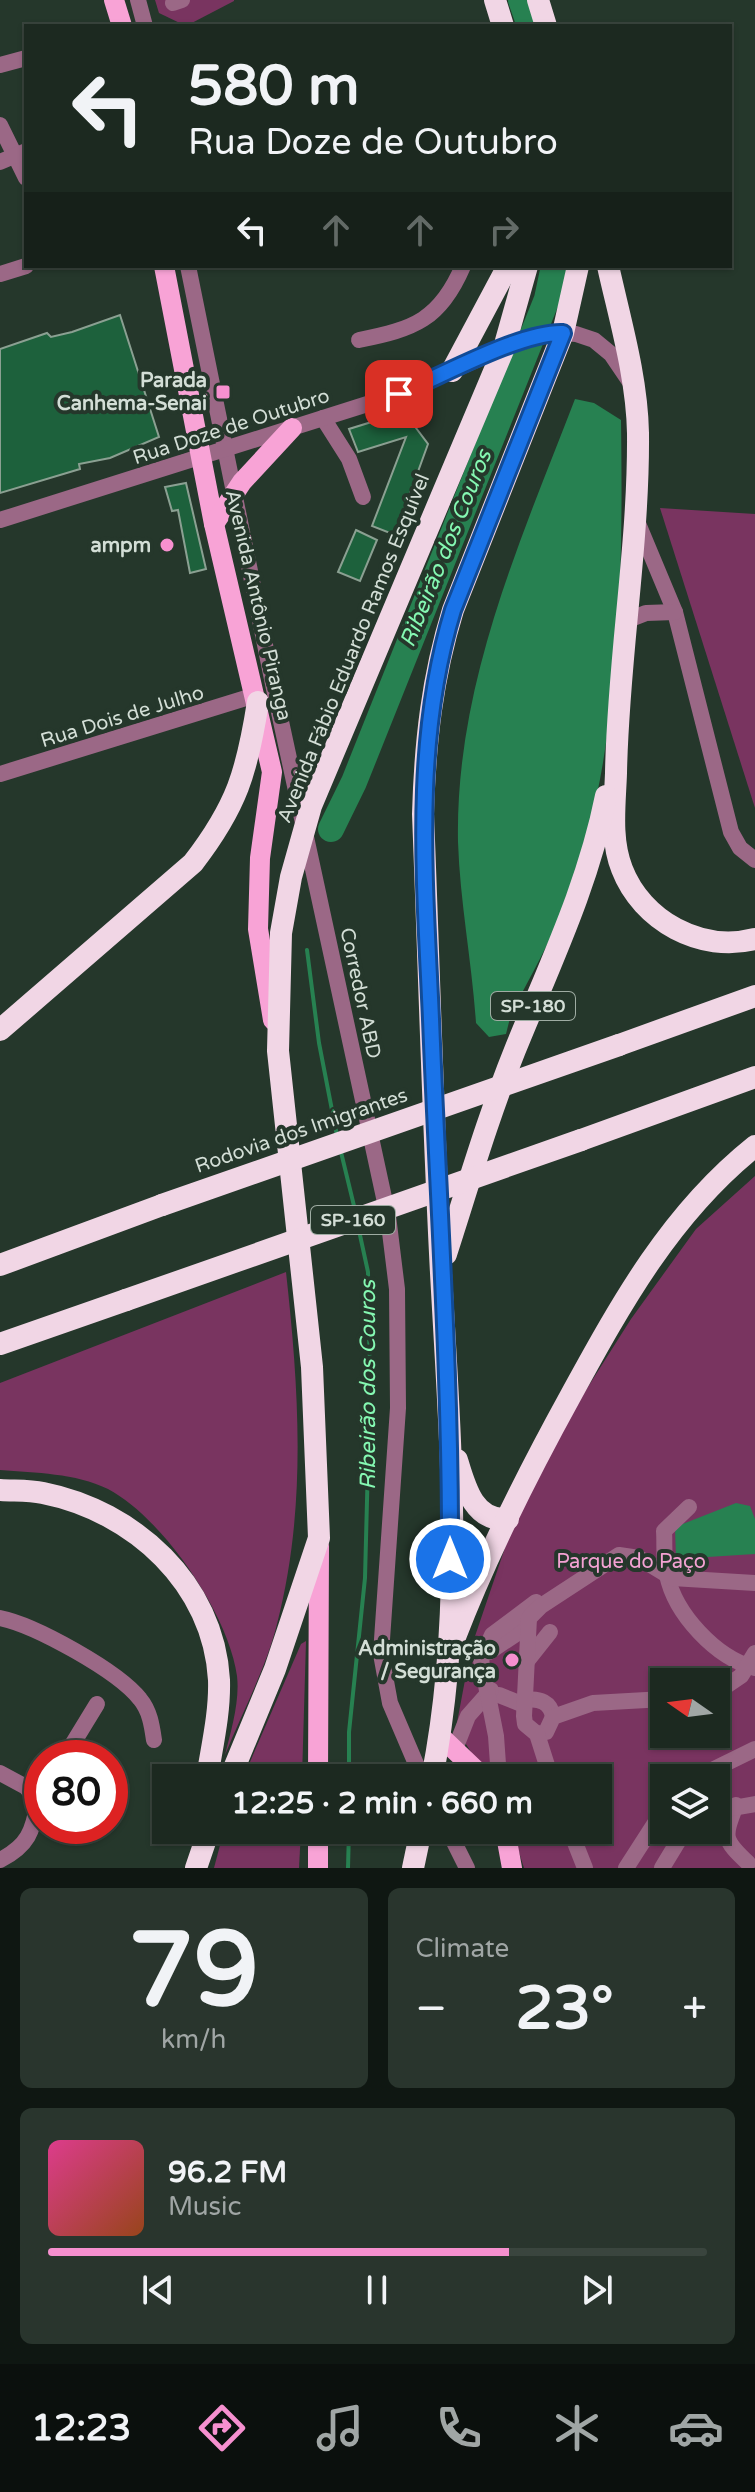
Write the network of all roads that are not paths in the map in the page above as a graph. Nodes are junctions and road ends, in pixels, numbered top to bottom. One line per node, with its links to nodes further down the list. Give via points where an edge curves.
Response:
1 (114, 0): 5 (main road)
2 (138, 0): 6 (street)
3 (495, 0): 7 (highway)
4 (538, 0): 8 (highway)
5 (121, 24)
6 (144, 24)
7 (502, 24)
8 (545, 24)
9 (24, 59): 10 (street)
10 (0, 65)
11 (0, 125): 12 (street)
12 (14, 157): 13 (street)
13 (24, 174)
14 (24, 267): 22 (street)
15 (164, 268): 31 (main road, Avenida Antônio Piranga)
16 (188, 268): 30 (street, Corredor ABD)
17 (462, 268): 24 (street, via 434,314 402,331)
18 (507, 268): 26 (highway)
19 (527, 268): 25 (highway, Avenida Fábio Eduardo Ramos Esquível)
20 (577, 268): 23 (highway)
21 (608, 268): 27 (highway)
22 (0, 274)
23 (558, 332): 25 (street, Rua Doze de Outubro); 27 (street, SP-180, via 594,340 611,354); 51 (highway, via 453,610 430,703 423,814)
24 (359, 340)
25 (509, 346): 26 (street, Rua Doze de Outubro); 42 (highway, Avenida Fábio Eduardo Ramos Esquível)
26 (452, 371): 28 (street, Rua Doze de Outubro)
27 (634, 388): 34 (highway, SP-180)
28 (323, 418): 29 (street, Rua Doze de Outubro); 33 (street, via 349,459)
29 (292, 428): 30 (street, Rua Doze de Outubro); 32 (main road)
30 (223, 447): 31 (street, Rua Doze de Outubro); 32 (street, Corredor ABD)
31 (201, 456): 35 (street, Rua Doze de Outubro); 36 (main road, Avenida Antônio Piranga)
32 (234, 494): 36 (main road); 42 (street, Corredor ABD)
33 (363, 497)
34 (635, 516): 37 (street); 38 (highway, SP-180)
35 (0, 520)
36 (214, 524): 39 (main road, Avenida Antônio Piranga)
37 (675, 612): 38 (street); 43 (street, via 731,832)
38 (628, 620): 40 (highway, SP-180)
39 (257, 699): 41 (street, Rua Dois de Julho); 46 (highway, via 248,764 218,831 193,863); 47 (main road, Avenida Antônio Piranga, via 272,772 260,858 258,929)
40 (617, 740): 44 (highway, via 616,846 631,888 670,927 720,942); 51 (highway, SP-180, via 585,878 496,1099)
41 (0, 774)
42 (304, 824): 47 (highway, Avenida Fábio Eduardo Ramos Esquível, via 281,933); 81 (street, Corredor ABD, via 392,1247 398,1408 381,1654 390,1703)
43 (755, 860)
44 (755, 939)
45 (755, 996): 50 (highway, Rodovia dos Imigrantes, bridge)
46 (0, 1030)
47 (278, 1051): 57 (highway, Avenida Fábio Eduardo Ramos Esquível, via 312,1367)
48 (755, 1077): 52 (highway, SP-160, bridge)
49 (755, 1146): 56 (highway, via 696,1198 639,1273)
50 (0, 1265)
51 (441, 1271): 53 (highway, SP-180)
52 (0, 1344)
53 (451, 1438): 56 (highway, via 476,1506 486,1516); 64 (highway, SP-180)
54 (4, 1491): 78 (highway, via 67,1500 120,1522 168,1559 211,1634 216,1656 217,1717)
55 (689, 1507): 59 (street, via 664,1531)
56 (508, 1519): 64 (highway)
57 (319, 1538): 79 (highway); 80 (main road, Avenida Fábio Eduardo Ramos Esquível)
58 (627, 1544): 68 (street, via 492,1635 481,1660)
59 (667, 1576): 60 (street); 62 (street, via 639,1558 619,1555); 66 (street, via 681,1609 705,1638)
60 (755, 1583)
61 (0, 1618): 75 (street, via 43,1632 121,1682 146,1708)
62 (529, 1618): 65 (street); 68 (street, via 519,1632 491,1649)
63 (550, 1632): 65 (street)
64 (450, 1649): 76 (highway, SP-180)
65 (527, 1661): 70 (street)
66 (752, 1662): 67 (street)
67 (730, 1686)
68 (487, 1695): 70 (street); 76 (street); 84 (street)
69 (650, 1700): 72 (street, via 593,1703)
70 (525, 1702): 72 (street, via 543,1701); 73 (street, via 525,1724)
71 (97, 1704): 74 (street)
72 (553, 1717): 73 (street, via 546,1732)
73 (537, 1734): 85 (street)
74 (75, 1740)
75 (154, 1740)
76 (448, 1743): 82 (highway, SP-180); 83 (main road)
77 (755, 1749): 86 (street)
78 (209, 1764)
79 (236, 1764)
80 (318, 1764)
81 (416, 1764)
82 (438, 1764)
83 (470, 1764)
84 (498, 1764)
85 (547, 1764)
86 (724, 1764)
87 (0, 1773): 88 (street)
88 (24, 1786)
89 (755, 1804): 90 (street)
90 (736, 1805): 91 (street); 103 (street, via 726,1837)
91 (730, 1807)
92 (650, 1831): 110 (street)
93 (24, 1844): 102 (street)
94 (195, 1844): 104 (highway)
95 (203, 1844): 104 (highway)
96 (318, 1844): 105 (main road)
97 (418, 1844): 106 (highway)
98 (455, 1844): 107 (street)
99 (508, 1844): 108 (main road)
100 (576, 1844): 109 (street)
101 (677, 1844): 111 (street)
102 (0, 1860)
103 (748, 1863)
104 (193, 1868)
105 (318, 1868)
106 (413, 1868)
107 (467, 1868)
108 (512, 1868)
109 (585, 1868)
110 (626, 1868)
111 (662, 1868)

